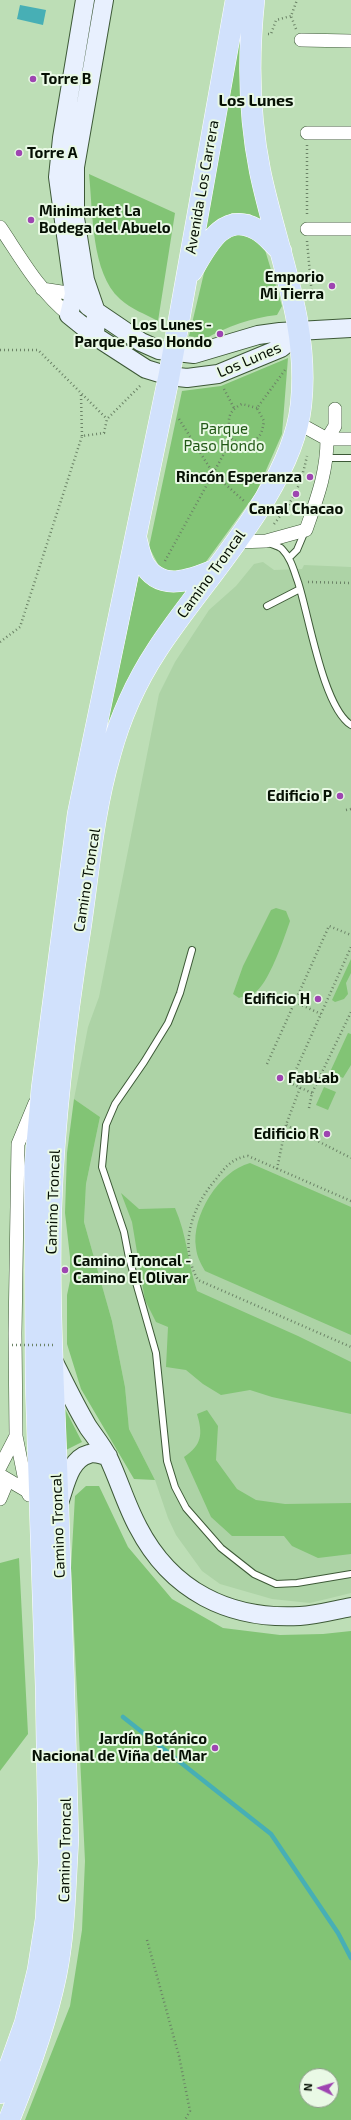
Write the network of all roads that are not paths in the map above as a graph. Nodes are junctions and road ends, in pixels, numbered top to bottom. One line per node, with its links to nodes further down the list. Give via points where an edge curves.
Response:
1 (85, 0): 15 (street, via 58,177)
2 (104, 0): 16 (street, via 75,167 75,218 85,280)
3 (236, 0): 13 (main road, Avenida Los Carrera)
4 (254, 0): 12 (main road, via 250,64 255,144 261,177)
5 (301, 40): 6 (street)
6 (351, 41)
7 (307, 133): 8 (street)
8 (351, 133)
9 (0, 227): 14 (street)
10 (307, 229): 11 (street)
11 (351, 229)
12 (282, 252): 13 (main road, via 256,228 232,225 212,238); 19 (main road)
13 (185, 283): 21 (main road, Avenida Los Carrera)
14 (42, 289): 15 (street); 17 (street)
15 (74, 294): 16 (street, Los Lunes); 17 (street)
16 (96, 312): 20 (street); 21 (street, Los Lunes, via 141,342 159,350)
17 (69, 315): 20 (street)
18 (351, 328): 19 (street, Los Lunes)
19 (301, 332): 21 (street, Los Lunes, via 258,335 200,354); 22 (street, Los Lunes, via 282,348 218,374 187,378); 24 (main road, Camino Troncal, via 302,384)
20 (95, 336): 22 (street, via 146,369)
21 (174, 352): 22 (main road, Camino Troncal)
22 (162, 374): 30 (main road, Camino Troncal)
23 (335, 409): 25 (street, via 335,426)
24 (298, 423): 25 (street); 31 (main road, Camino Troncal, via 288,453 273,484)
25 (327, 439): 26 (street); 27 (street)
26 (351, 439)
27 (327, 458): 28 (lane); 29 (street)
28 (351, 458)
29 (306, 530): 32 (street); 33 (lane)
30 (136, 538): 34 (main road, via 143,562 148,569 164,580 190,581); 39 (main road, Camino Troncal, via 78,814)
31 (236, 542): 32 (street); 34 (main road, Camino Troncal)
32 (263, 542): 33 (lane, via 282,548)
33 (289, 558): 35 (lane)
34 (215, 570): 40 (main road, Camino Troncal, via 173,627 143,674 119,727 102,786 65,1024 56,1125 51,1213)
35 (300, 589): 36 (lane); 37 (lane, via 319,661 333,701)
36 (267, 606)
37 (351, 725)
38 (192, 950): 48 (lane, via 180,994 168,1023 144,1062 126,1085 106,1125 102,1167 124,1232 156,1353 167,1461 175,1487 186,1508 220,1548 254,1574 276,1584)
39 (42, 1088): 41 (street, Camino Troncal, via 18,1144); 47 (main road, Camino Troncal, via 35,1167 36,1384)
40 (53, 1352): 42 (street, via 88,1427); 47 (main road, Camino Troncal)
41 (16, 1436): 43 (street, Camino Troncal); 45 (street, Camino Troncal)
42 (108, 1456): 47 (street, via 90,1453 79,1458 72,1466); 49 (street, via 138,1527 154,1553 168,1571 208,1601 233,1610 265,1616 301,1616)
43 (0, 1467)
44 (4, 1478): 45 (street); 46 (street)
45 (27, 1491): 47 (street)
46 (0, 1499)
47 (49, 1510): 50 (main road, Camino Troncal, via 46,1686 49,1863 46,1919 38,1970 25,2023); 51 (main road, Camino Troncal, via 68,1840 64,1919 56,1975 40,2036)
48 (351, 1574)
49 (351, 1607)
50 (0, 2093)
51 (9, 2120)

